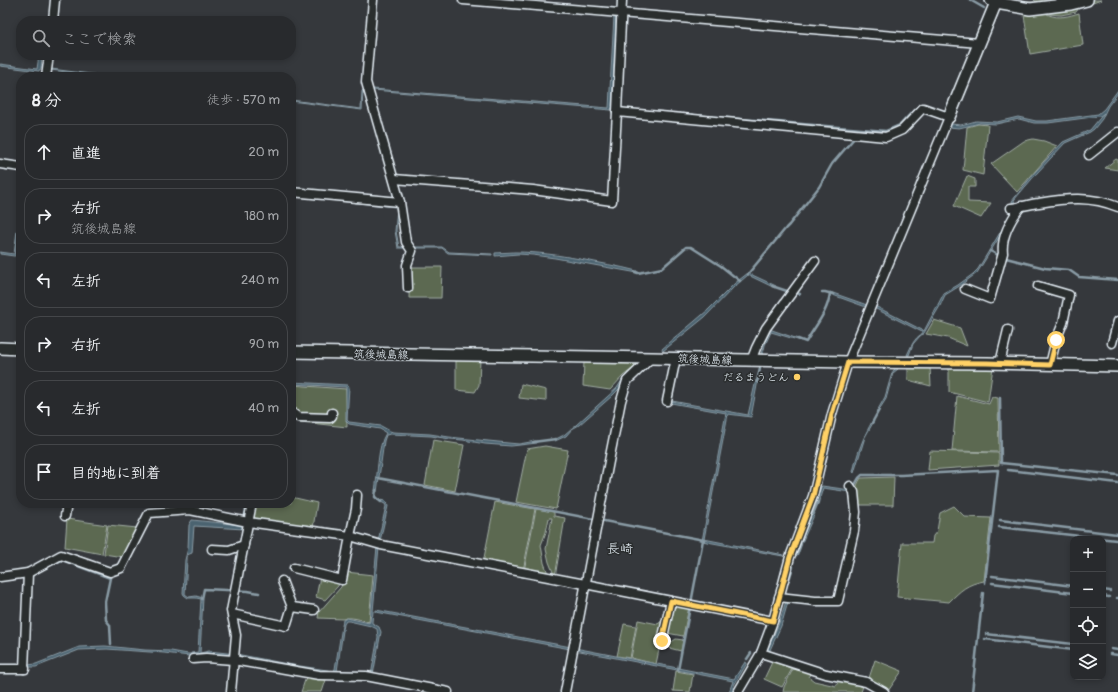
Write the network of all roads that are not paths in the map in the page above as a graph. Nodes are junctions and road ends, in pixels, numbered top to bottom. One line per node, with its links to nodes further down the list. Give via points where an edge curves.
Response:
1 (56, 0): 8 (street)
2 (373, 0): 18 (street, via 366,82)
3 (463, 0): 7 (street)
4 (622, 0): 7 (street)
5 (1087, 0): 6 (main road, via 1030,9)
6 (995, 1): 9 (main road)
7 (621, 13): 9 (street); 12 (street)
8 (54, 16)
9 (979, 43): 13 (main road)
10 (48, 60): 11 (street)
11 (47, 72)
12 (617, 112): 13 (street, via 886,137 902,130 923,108); 18 (street, via 612,201 533,190)
13 (949, 118): 37 (street)
14 (1118, 132): 15 (street)
15 (1089, 155)
16 (0, 164): 17 (street)
17 (16, 166)
18 (394, 179): 20 (street)
19 (296, 192): 20 (street)
20 (400, 202): 26 (street, via 406,242 412,250 407,265)
21 (1021, 206): 22 (street, via 1087,198); 23 (street); 27 (street, via 1008,227 990,299)
22 (1118, 207)
23 (1011, 208)
24 (815, 261): 36 (street, via 766,328)
25 (1038, 286): 39 (street, via 1069,295)
26 (408, 288)
27 (965, 289)
28 (1118, 322): 30 (street)
29 (1008, 330): 38 (street)
30 (1112, 343)
31 (0, 348): 32 (main road)
32 (16, 349)
33 (296, 352): 34 (main road, 筑後城島線)
34 (651, 358): 35 (main road, 筑後城島線); 57 (street, via 627,381 621,401)
35 (676, 358): 36 (main road, 筑後城島線); 41 (street)
36 (751, 361): 37 (main road, 筑後城島線)
37 (848, 362): 38 (main road, 筑後城島線); 58 (street, via 832,414 813,496 790,557)
38 (1000, 363): 39 (main road, 筑後城島線)
39 (1050, 365): 40 (main road, 筑後城島線)
40 (1118, 366)
41 (667, 401)
42 (332, 413): 43 (street, via 330,418)
43 (296, 416)
44 (850, 486): 58 (street, via 854,492 856,512 854,532 838,601)
45 (357, 495): 50 (street)
46 (66, 508): 48 (street)
47 (251, 508): 49 (street)
48 (65, 516)
49 (248, 522): 50 (street); 51 (street); 54 (street, via 190,510 149,513 121,568 110,572 61,555)
50 (350, 536): 53 (street, via 342,580); 57 (street, via 381,545)
51 (244, 545): 52 (street, via 229,550); 62 (street)
52 (212, 549)
53 (294, 568)
54 (28, 573): 55 (street); 68 (street, via 25,669)
55 (0, 577)
56 (282, 581): 60 (street)
57 (585, 584): 59 (street); 71 (street)
58 (779, 597): 63 (street)
59 (671, 601): 63 (street); 64 (street)
60 (292, 607): 61 (street); 62 (street, via 286,626)
61 (314, 610)
62 (232, 614): 67 (street, via 236,635)
63 (773, 621): 65 (street)
64 (662, 641)
65 (761, 653): 72 (street); 73 (street, via 826,674 866,682)
66 (193, 659): 67 (street)
67 (234, 660): 69 (street); 70 (street, via 366,676)
68 (0, 669)
69 (231, 692)
70 (448, 692)
71 (565, 692)
72 (738, 692)
73 (884, 692)

